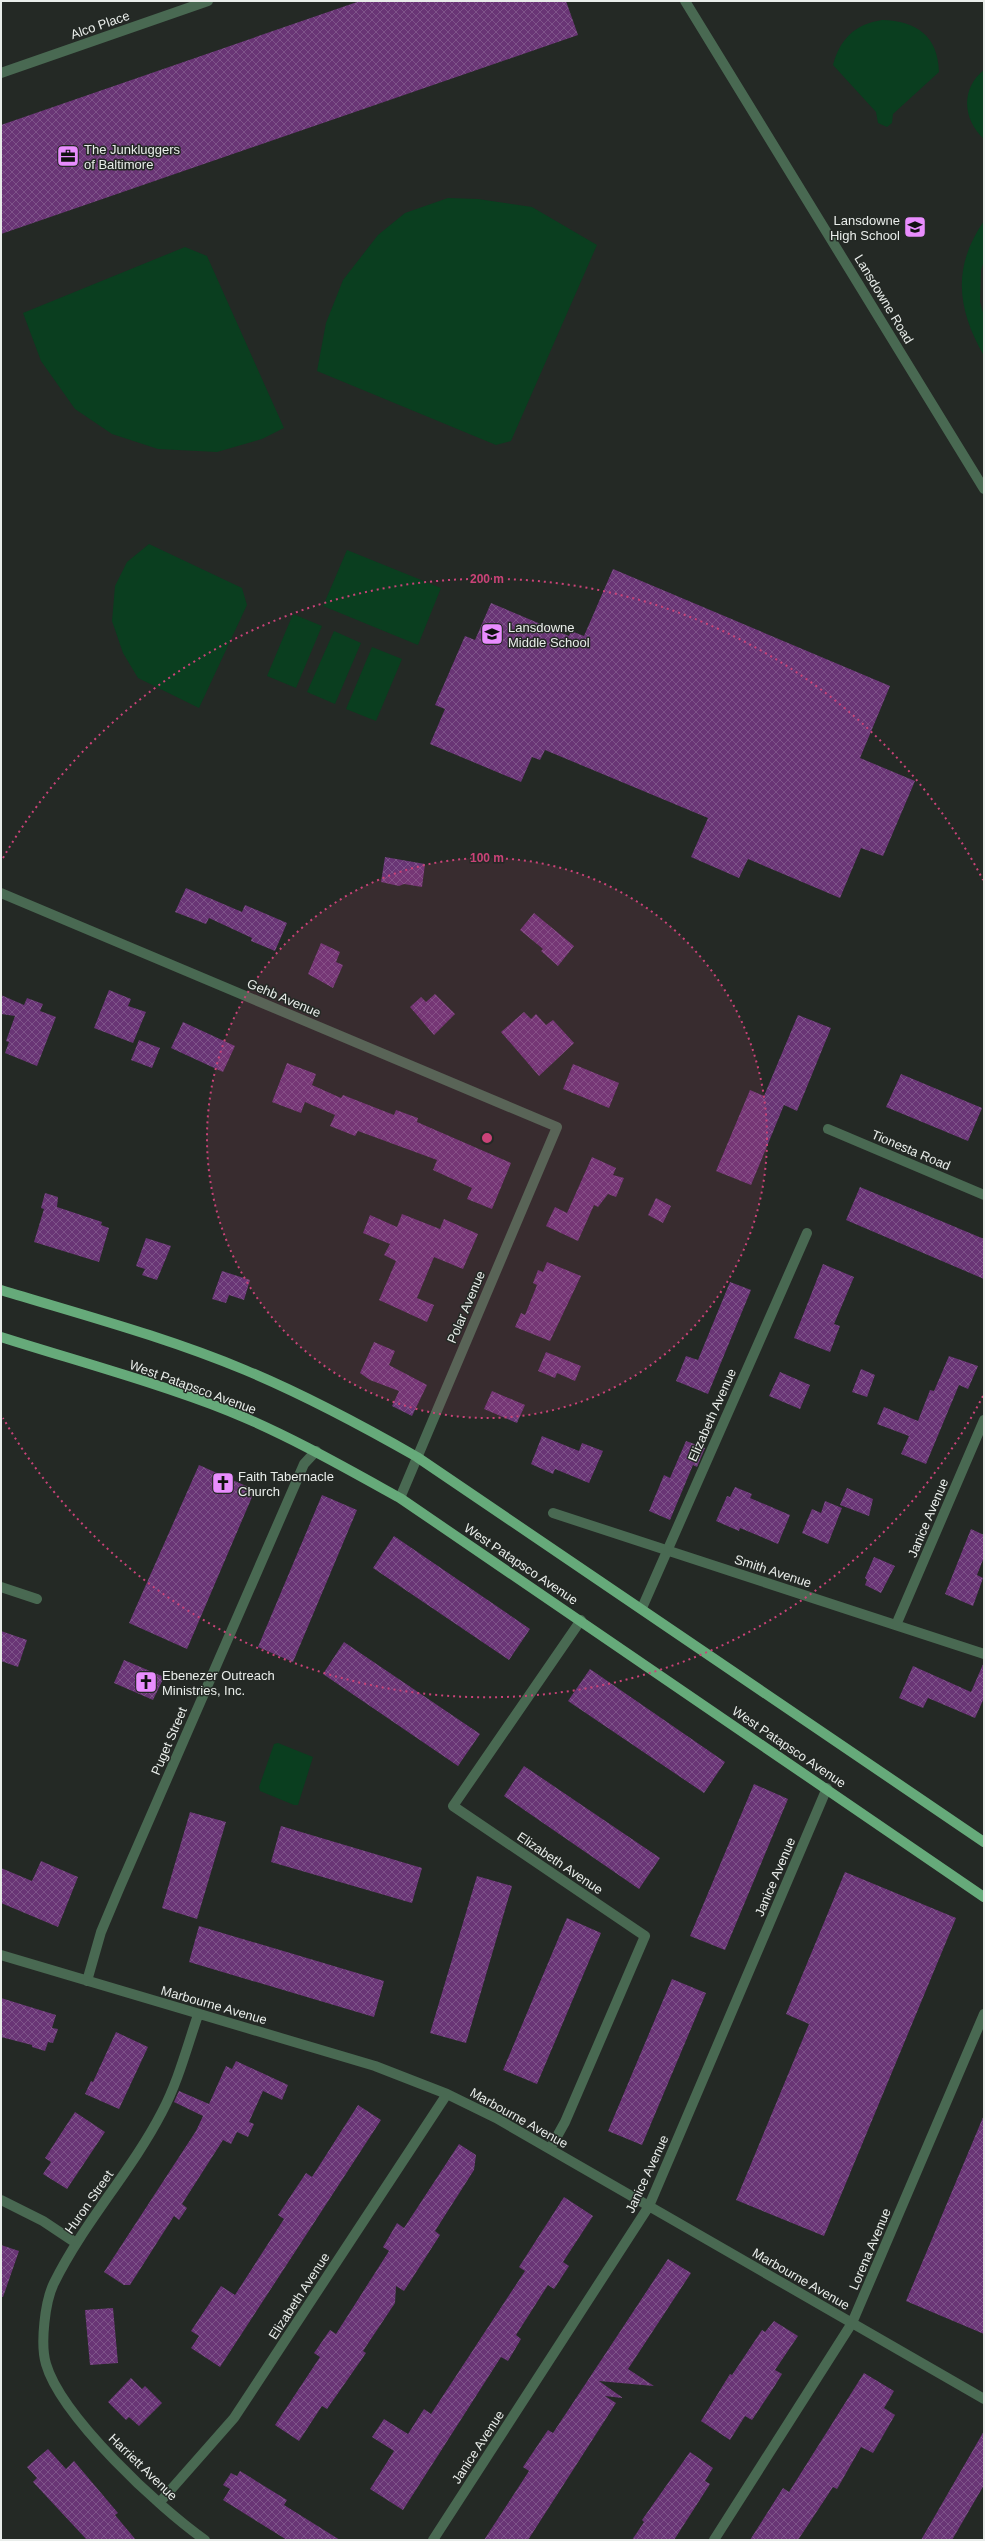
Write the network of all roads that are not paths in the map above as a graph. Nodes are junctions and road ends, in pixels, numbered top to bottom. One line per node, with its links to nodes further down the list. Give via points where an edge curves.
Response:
1 (208, 1): 3 (street, Alco Place)
2 (685, 1): 4 (street, Lansdowne Road)
3 (1, 73)
4 (984, 489)
5 (1, 893): 6 (street, Gehb Avenue)
6 (557, 1127): 14 (street, Polar Avenue)
7 (828, 1130): 8 (street, Tionesta Road)
8 (984, 1195)
9 (807, 1233): 17 (street, Elizabeth Avenue)
10 (1, 1290): 14 (main road, via 161,1339 244,1370 326,1406)
11 (1, 1337): 13 (main road, West Patapsco Avenue, via 149,1383 230,1412)
12 (984, 1420): 22 (street, Janice Avenue)
13 (316, 1451): 15 (main road, West Patapsco Avenue); 28 (street, Puget Street, via 304,1464 119,1889 101,1932)
14 (417, 1457): 15 (street, Polar Avenue); 20 (main road)
15 (400, 1498): 21 (main road, West Patapsco Avenue)
16 (553, 1512): 17 (street, Smith Avenue)
17 (667, 1550): 20 (street, Elizabeth Avenue); 22 (street, Smith Avenue)
18 (1, 1587): 19 (street)
19 (38, 1599)
20 (642, 1608): 25 (main road)
21 (581, 1620): 24 (main road, West Patapsco Avenue); 32 (street, Elizabeth Avenue, via 453,1806 645,1936 565,2122)
22 (896, 1625): 23 (street, Smith Avenue)
23 (984, 1654)
24 (827, 1788): 26 (main road, West Patapsco Avenue); 34 (street, Janice Avenue)
25 (984, 1842)
26 (984, 1897)
27 (1, 1954): 28 (street, Marbourne Avenue)
28 (87, 1981): 30 (street, Marbourne Avenue)
29 (984, 2014): 36 (street, Lorena Avenue)
30 (198, 2015): 31 (street, Marbourne Avenue, via 375,2066); 35 (street, Huron Street, via 162,2112 140,2151)
31 (447, 2094): 32 (street, Marbourne Avenue); 39 (street, Elizabeth Avenue, via 234,2418)
32 (550, 2149): 34 (street, Marbourne Avenue)
33 (1, 2200): 35 (street, via 43,2221)
34 (649, 2206): 36 (street, Marbourne Avenue); 41 (street, Janice Avenue)
35 (76, 2243): 38 (street, Huron Street, via 53,2285 43,2336 45,2362 54,2386)
36 (852, 2323): 37 (street, Marbourne Avenue); 42 (street, Lorena Avenue)
37 (984, 2399)
38 (70, 2408): 39 (street, Harriett Avenue, via 105,2450)
39 (160, 2502): 40 (street, Harriett Avenue)
40 (204, 2540)
41 (433, 2540)
42 (714, 2540)

